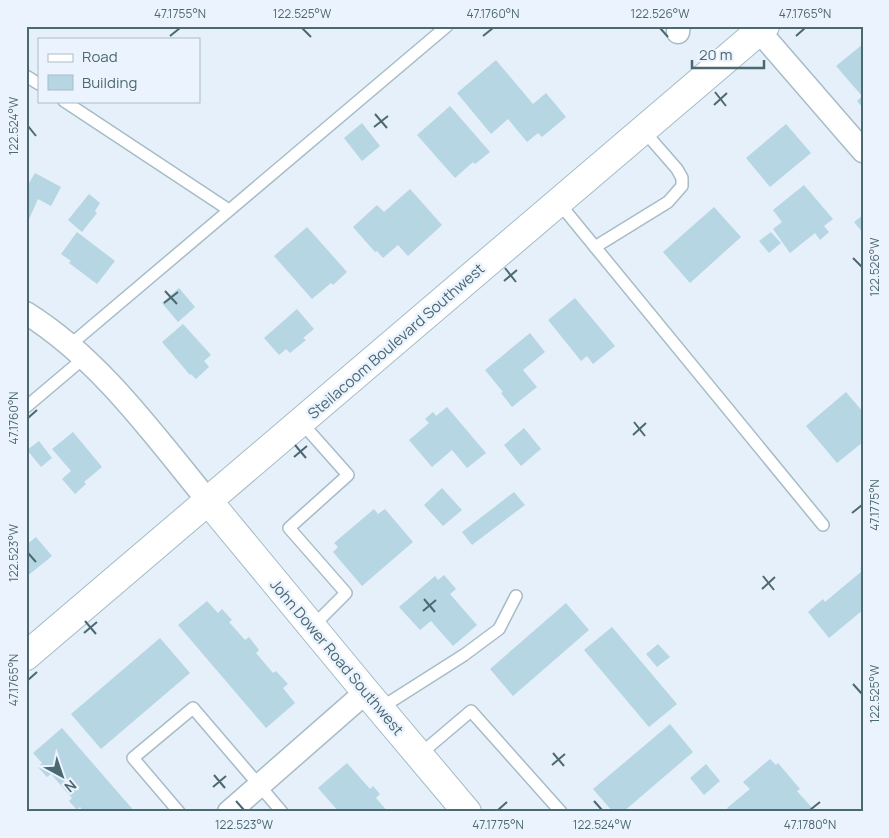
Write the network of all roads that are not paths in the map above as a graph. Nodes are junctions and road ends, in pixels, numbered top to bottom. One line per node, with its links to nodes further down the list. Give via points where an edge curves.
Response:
1 (447, 26): 9 (lane)
2 (762, 29): 6 (main road, Steilacoom Boulevard Southwest); 7 (street)
3 (26, 76): 4 (lane)
4 (38, 83)
5 (66, 102): 9 (lane)
6 (643, 130): 8 (main road, Steilacoom Boulevard Southwest); 10 (lane, via 677,169 682,186 668,202)
7 (863, 151)
8 (558, 203): 10 (lane); 14 (main road, Steilacoom Boulevard Southwest)
9 (229, 210): 12 (lane)
10 (595, 247): 16 (lane)
11 (26, 313): 12 (street)
12 (77, 351): 13 (lane); 15 (street, via 144,422)
13 (26, 407)
14 (301, 422): 15 (main road, Steilacoom Boulevard Southwest); 18 (lane, via 348,476 289,528 346,593)
15 (208, 502): 18 (main road, John Dower Road Southwest); 19 (main road, Steilacoom Boulevard Southwest)
16 (823, 525)
17 (516, 596): 20 (lane, via 499,628 464,655)
18 (312, 626): 20 (main road, John Dower Road Southwest)
19 (26, 656)
20 (373, 700): 21 (main road, John Dower Road Southwest); 22 (street)
21 (420, 755): 26 (main road, John Dower Road Southwest); 27 (lane, via 471,711)
22 (260, 786): 23 (lane, via 192,708 133,758); 24 (street); 25 (lane)
23 (179, 812)
24 (229, 812)
25 (282, 812)
26 (467, 812)
27 (561, 812)

